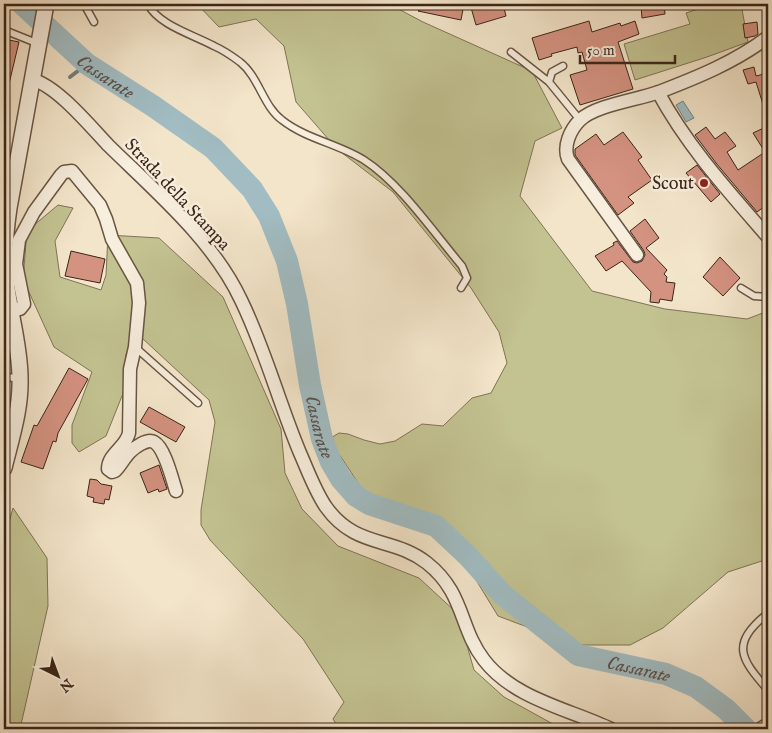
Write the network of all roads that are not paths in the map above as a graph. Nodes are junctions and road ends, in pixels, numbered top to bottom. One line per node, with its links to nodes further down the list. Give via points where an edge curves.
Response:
1 (46, 4): 7 (street)
2 (84, 4): 4 (lane)
3 (148, 4): 17 (lane, via 163,21 216,46 242,64 281,120 353,153 379,171 462,266 466,278)
4 (94, 22)
5 (4, 30): 7 (lane)
6 (768, 36): 12 (street, via 723,66)
7 (39, 42): 10 (street)
8 (511, 52): 11 (lane)
9 (562, 66): 11 (lane, via 552,72)
10 (33, 80): 14 (street); 30 (street, Strada della Stampa, via 42,83 75,110 172,209 223,268 247,313 308,473 332,514 354,533 410,552 438,572 450,586 479,652 503,678 516,688)
11 (549, 82): 13 (lane)
12 (658, 92): 13 (street, via 596,110); 15 (street, via 683,133)
13 (580, 120): 16 (street, via 567,142 568,159)
14 (5, 227): 20 (street, via 5,267)
15 (768, 237)
16 (637, 255)
17 (461, 288)
18 (741, 288): 19 (lane, via 754,296)
19 (768, 296)
20 (11, 311): 21 (street, via 20,309 24,304 16,264 23,232 61,175 72,171 100,205 112,239 137,283 139,303); 23 (street)
21 (135, 347): 24 (lane); 26 (street, via 130,369 130,433 108,469 115,471 134,449 152,441 162,453)
22 (4, 374): 23 (lane)
23 (20, 379): 25 (street, via 17,416)
24 (198, 402)
25 (4, 468)
26 (176, 491)
27 (768, 612): 28 (lane, via 754,624 745,638 744,650 745,661)
28 (768, 690)
29 (768, 724): 31 (street)
30 (611, 729)
31 (760, 729)

